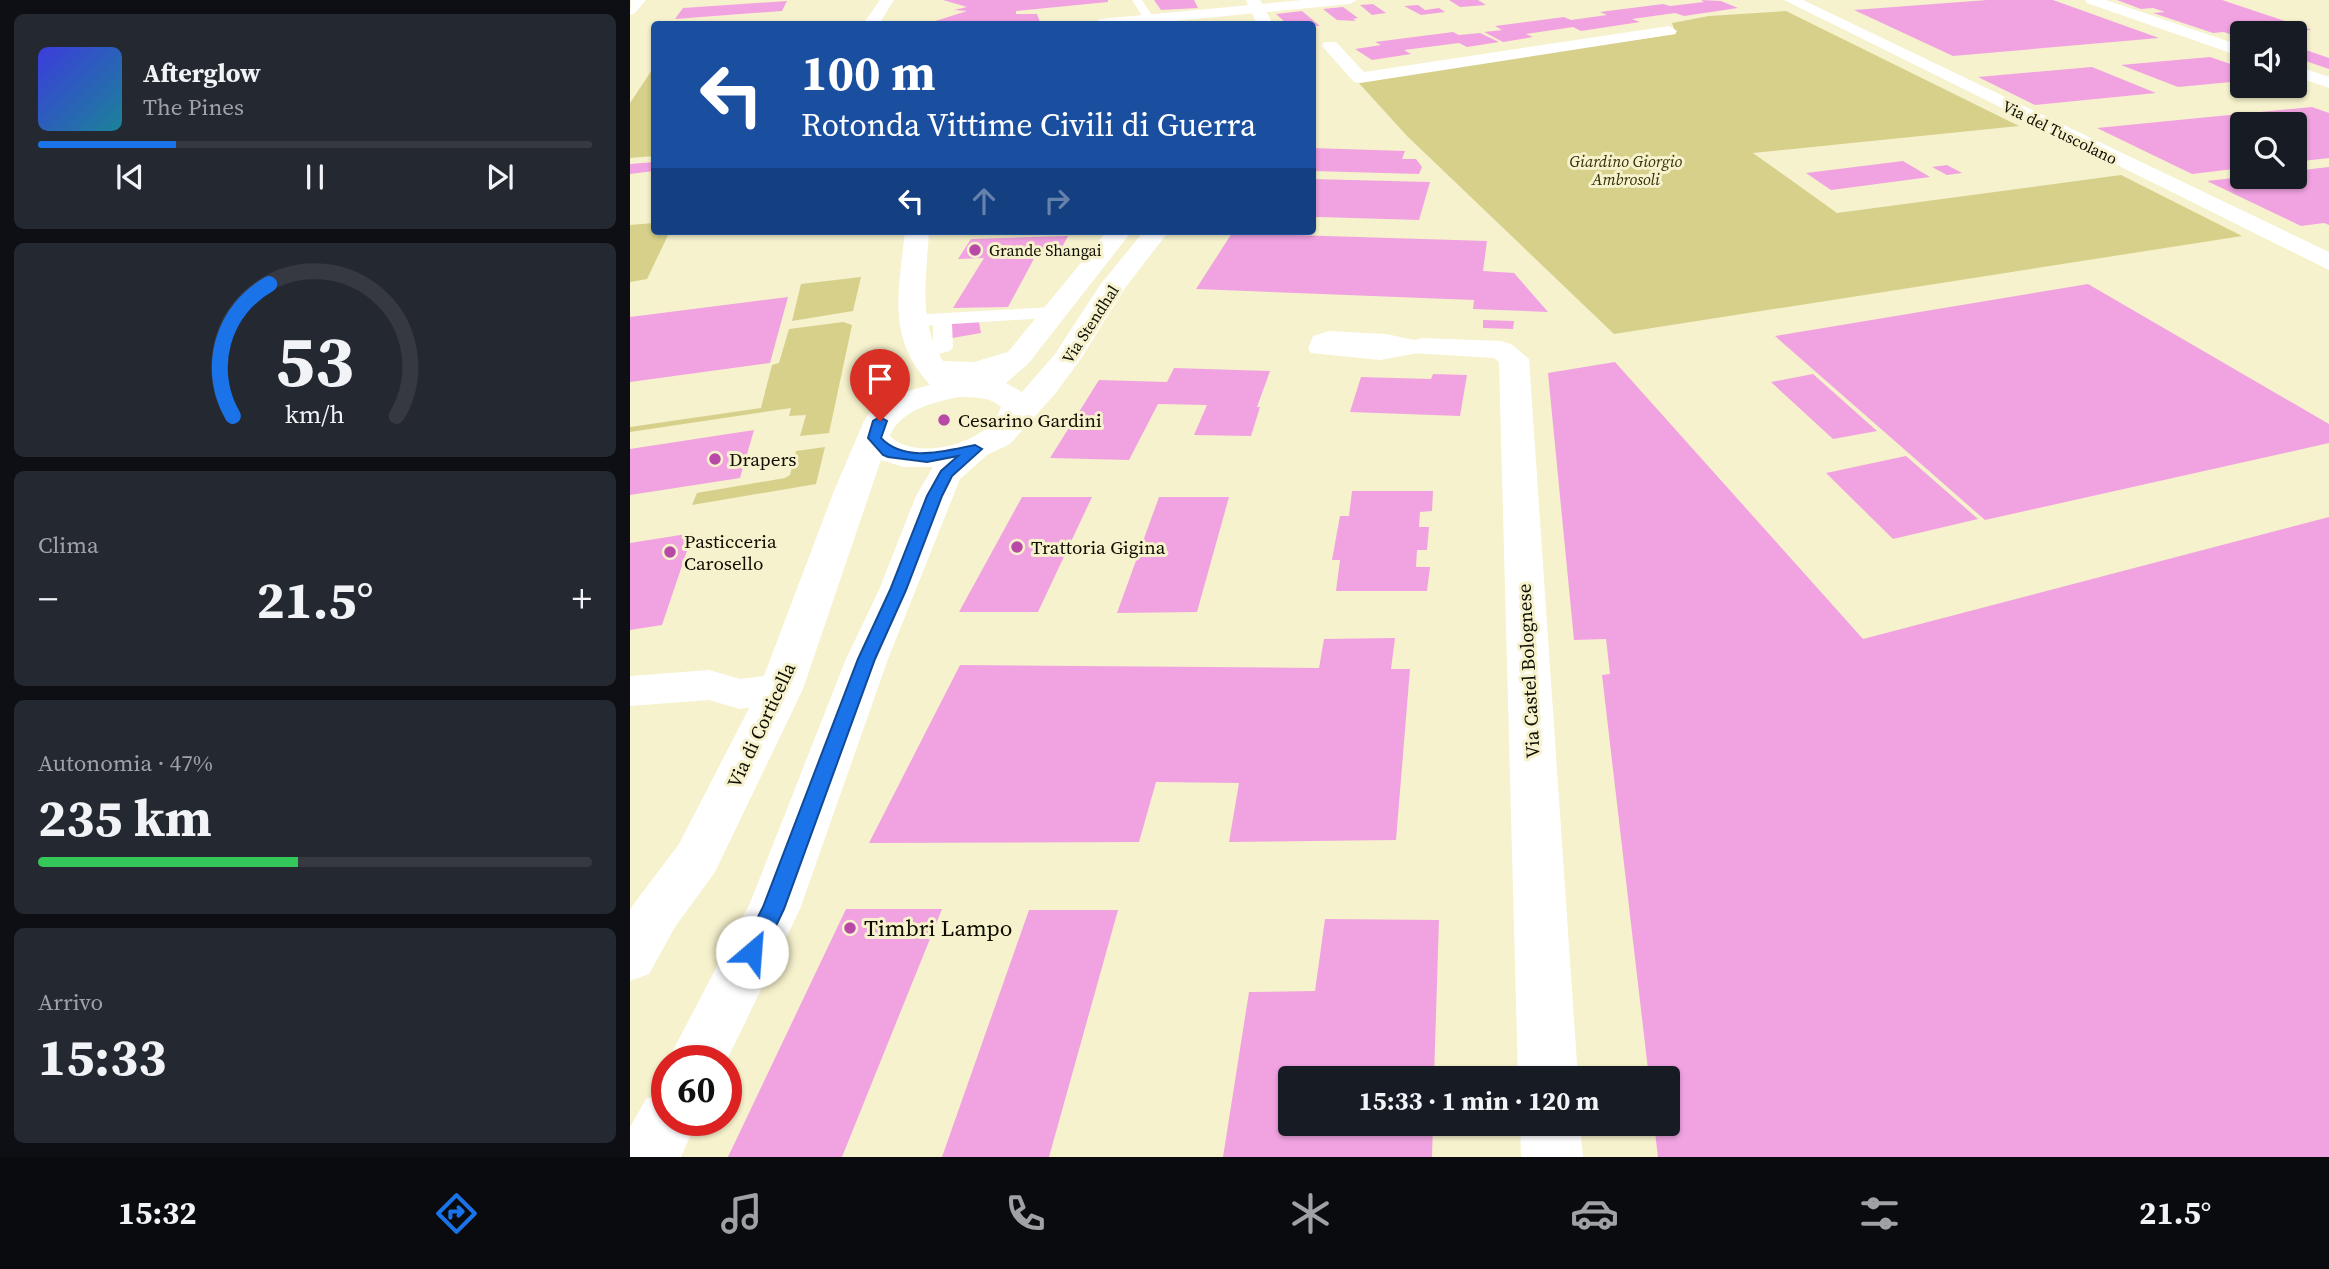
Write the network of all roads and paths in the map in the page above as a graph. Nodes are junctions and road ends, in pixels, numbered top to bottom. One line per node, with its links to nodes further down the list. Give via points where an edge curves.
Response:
1 (639, 0): 8 (street)
2 (887, 0): 11 (street)
3 (1137, 0): 10 (lane)
4 (1350, 0): 7 (street)
5 (1791, 0): 22 (street, Via del Tuscolano)
6 (2092, 0): 16 (street)
7 (1255, 5): 9 (street); 13 (street)
8 (630, 10)
9 (1234, 12): 10 (street)
10 (1150, 20): 12 (street)
11 (873, 21)
12 (1138, 21)
13 (1263, 21)
14 (1669, 31): 15 (street, via 1360,78)
15 (1330, 46)
16 (2230, 48)
17 (2307, 75): 18 (street)
18 (2329, 83)
19 (917, 235): 25 (street)
20 (1117, 235): 23 (street, Via Stendhal)
21 (1154, 235): 29 (street, Via Stendhal, via 1110,290 1052,380)
22 (2329, 262)
23 (1054, 313): 24 (lane); 27 (street, Via Stendhal)
24 (942, 318): 25 (lane); 28 (lane)
25 (910, 321): 28 (street)
26 (1422, 347): 36 (street, Via Castel Bolognese, via 1501,351 1514,359)
27 (1018, 358): 28 (street, Via Stendhal, via 995,377); 28 (street, via 968,371 943,370)
28 (944, 374): 29 (street, via 1010,397); 30 (street, Via di Corticella, via 921,396 893,409 880,421)
29 (1018, 413): 31 (street, Via Stendhal, via 1005,432)
30 (874, 438): 31 (street, via 888,452 905,457); 32 (street, Via di Corticella)
31 (975, 449): 35 (street, via 946,474 934,496 867,659 774,909)
32 (781, 690): 33 (street, via 740,694 709,685); 34 (street, Via di Corticella, via 697,858)
33 (630, 691)
34 (630, 957)
35 (705, 1045)
36 (1547, 1066)
37 (659, 1136): 39 (street)
38 (1551, 1136): 40 (street)
39 (648, 1157)
40 (1552, 1157)

